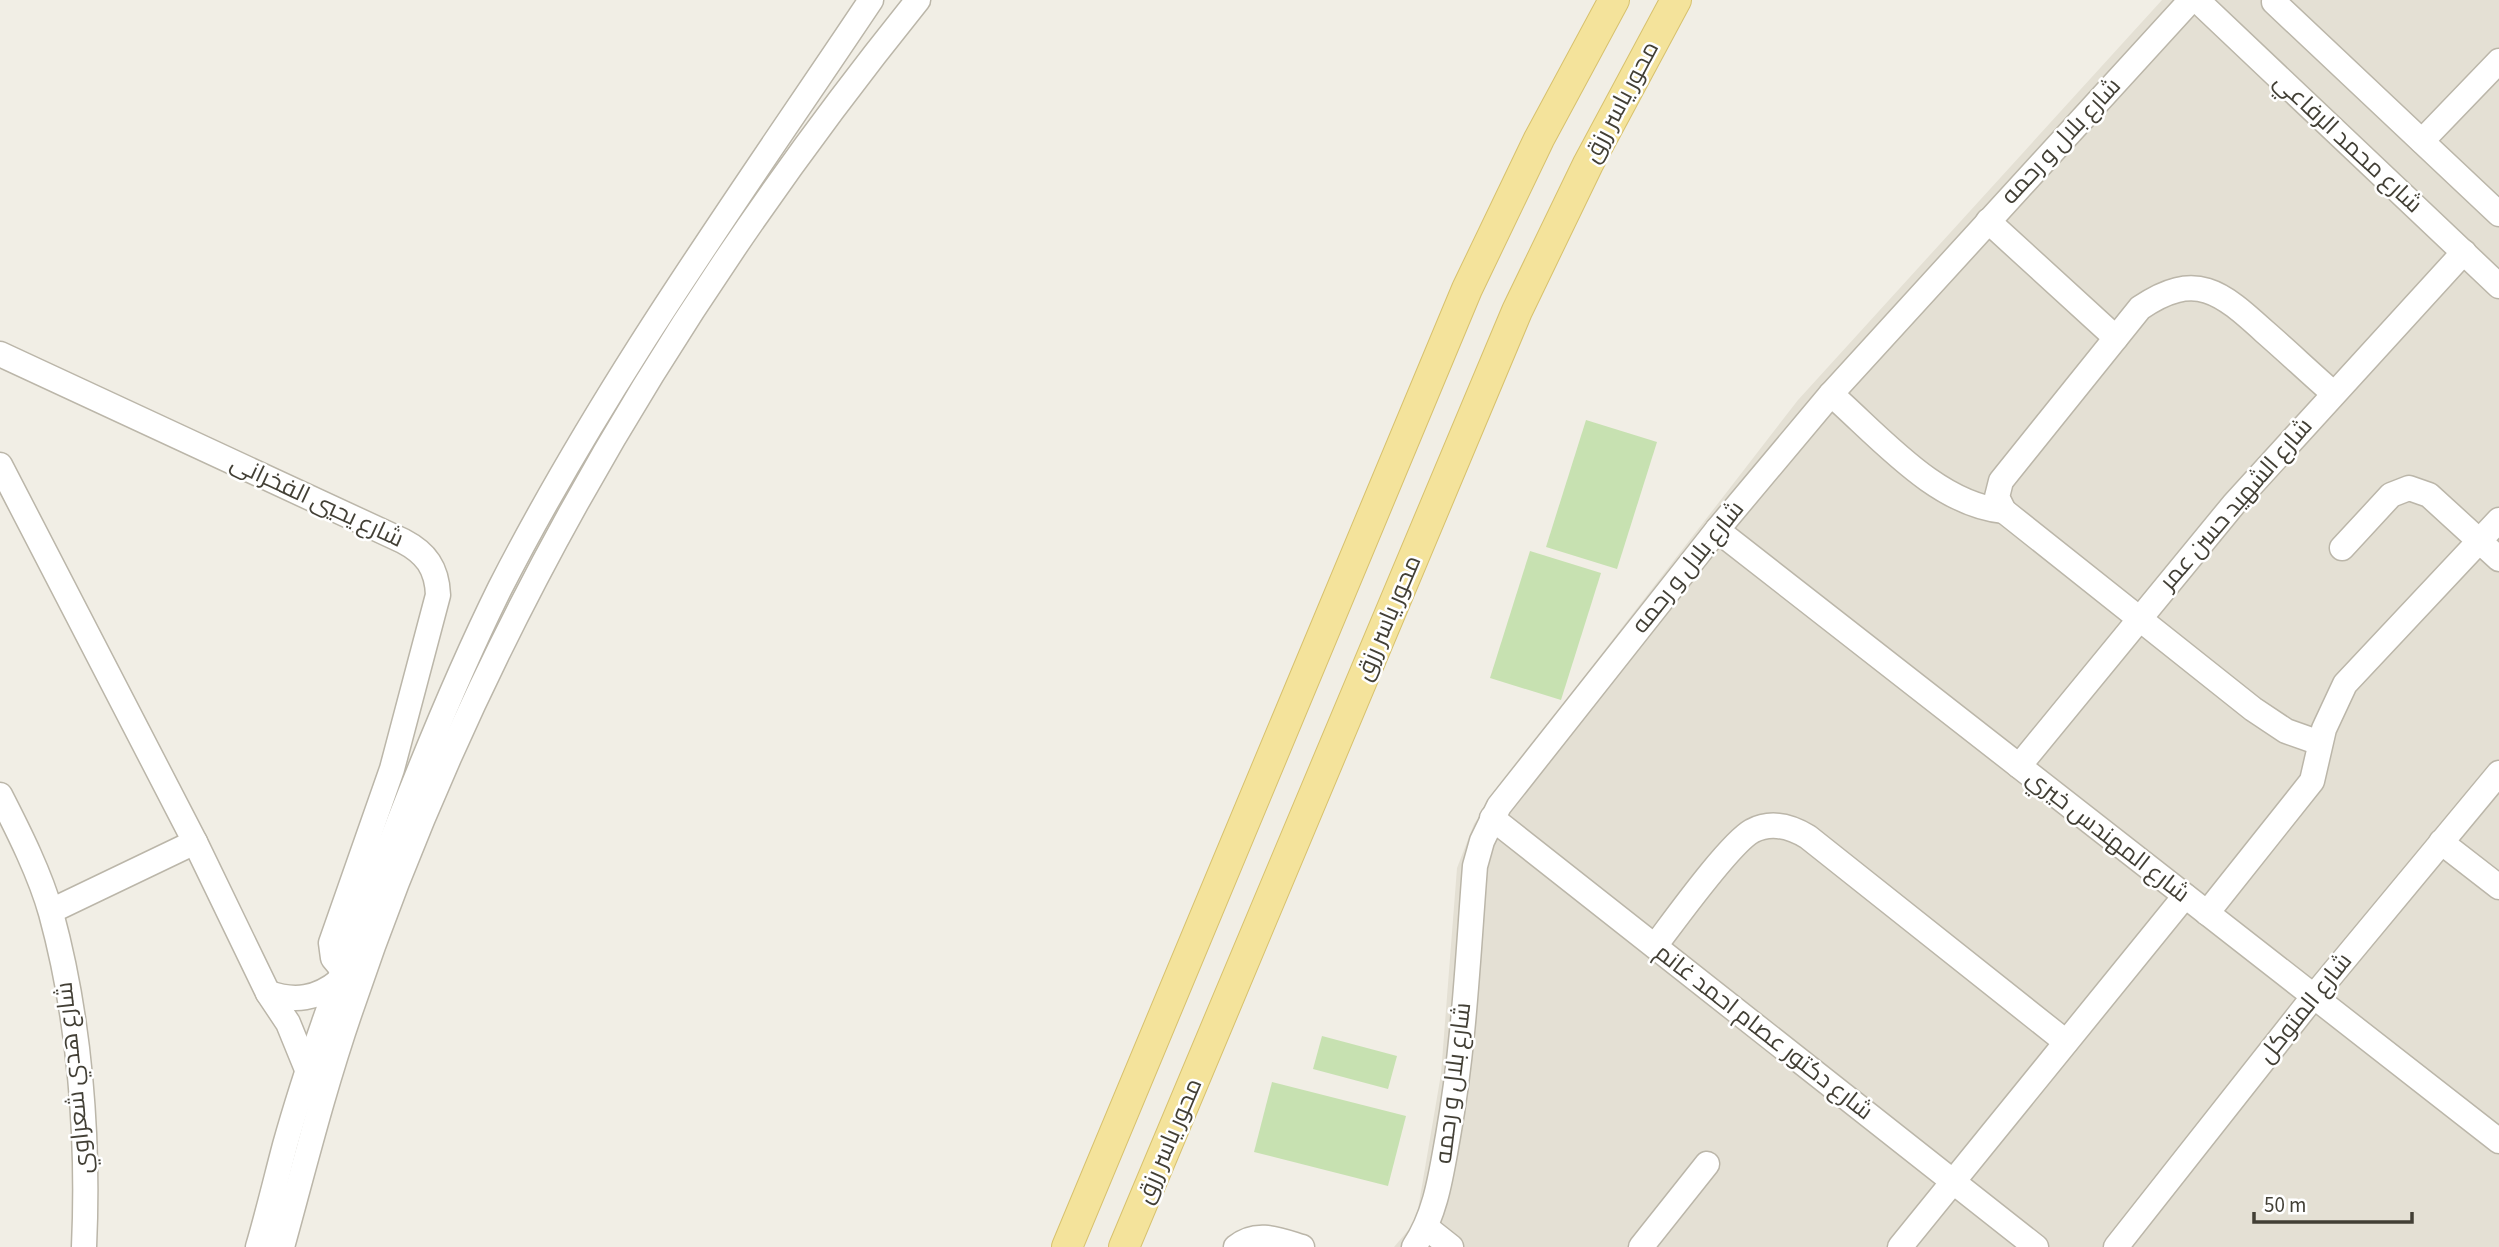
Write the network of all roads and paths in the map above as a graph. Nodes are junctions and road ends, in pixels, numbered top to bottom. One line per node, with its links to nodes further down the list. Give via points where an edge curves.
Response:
1 (871, 0): 30 (street, via 695,258 582,441 500,590)
2 (918, 0): 52 (street, via 809,139 699,296 611,439 541,566 401,872 335,1057)
3 (1614, 0): 53 (main road, via 1539,139 1467,289)
4 (1676, 0): 54 (main road, محور ياسر رزق, via 1588,164 1517,311)
5 (2191, 0): 11 (street, شارع بلال و رحمه)
6 (2197, 0): 12 (street, شارع محمد الرفاعي)
7 (2274, 2): 9 (street)
8 (2499, 61): 9 (street)
9 (2421, 141): 10 (street)
10 (2499, 214)
11 (1987, 221): 14 (street); 17 (street, شارع بلال و رحمه)
12 (2464, 252): 13 (street, شارع محمد الرفاعي); 16 (street, شارع الشهيد حسن عمر)
13 (2499, 286)
14 (2116, 338): 16 (street, via 2140,308 2154,299 2184,288 2208,290 2230,300); 19 (street, via 2001,481 1997,497)
15 (0, 354): 28 (street, شارع يحيي الفخرانى, via 403,541 429,560 437,576 438,594)
16 (2333, 393): 25 (street, شارع الشهيد حسن عمر)
17 (1831, 394): 19 (street, via 1938,488 1969,505); 21 (street, شارع بلال و رحمه)
18 (0, 465): 33 (street)
19 (2004, 511): 25 (street)
20 (2499, 520): 22 (street)
21 (1717, 530): 27 (street, شارع المهندس خيري); 32 (street, شارع بلال و رحمه)
22 (2479, 541): 23 (street, via 2429,495 2409,488 2391,495); 24 (street); 26 (street, via 2345,684)
23 (2342, 548)
24 (2499, 559)
25 (2138, 618): 26 (street, via 2269,721); 27 (street, شارع الشهيد حسن عمر)
26 (2320, 743): 38 (street, via 2316,770 2306,790)
27 (2019, 766): 36 (street, شارع المهندس خيري)
28 (392, 769): 30 (street); 40 (street, شارع يحيي الفخرانى, via 332,936 331,951)
29 (2499, 773): 34 (street, شارع المتوكل)
30 (416, 777): 40 (street)
31 (0, 796): 37 (street, شارع هدي شعراوي)
32 (1492, 818): 39 (street, شارع دكتور عصام احمد غانم); 48 (street, شارع بلال و رحمه, via 1475,866 1457,1085 1443,1169)
33 (195, 842): 37 (street); 41 (street)
34 (2441, 842): 35 (street); 42 (street, شارع المتوكل)
35 (2499, 887)
36 (2185, 896): 38 (street, شارع المهندس خيري); 43 (street)
37 (51, 911): 50 (street, شارع هدي شعراوي, via 73,1017 82,1123)
38 (2207, 913): 42 (street, شارع المهندس خيري)
39 (1655, 946): 43 (street, via 1740,839 1766,826 1781,825 1808,837); 47 (street, شارع دكتور عصام احمد غانم)
40 (341, 975): 41 (street, via 329,989 305,998); 44 (street)
41 (268, 993): 44 (street, via 292,1031)
42 (2314, 996): 45 (street, شارع المهندس خيري); 60 (street, شارع المتوكل)
43 (2066, 1042): 47 (street)
44 (308, 1072): 51 (street)
45 (2499, 1141)
46 (1707, 1164): 57 (street)
47 (1953, 1182): 58 (street); 59 (street, شارع دكتور عصام احمد غانم)
48 (1421, 1238): 56 (street)
49 (1291, 1245): 55 (street, via 1256,1237)
50 (84, 1247)
51 (258, 1247)
52 (282, 1247)
53 (1067, 1247)
54 (1124, 1247)
55 (1236, 1247)
56 (1451, 1247)
57 (1641, 1247)
58 (1900, 1247)
59 (2036, 1247)
60 (2116, 1247)

